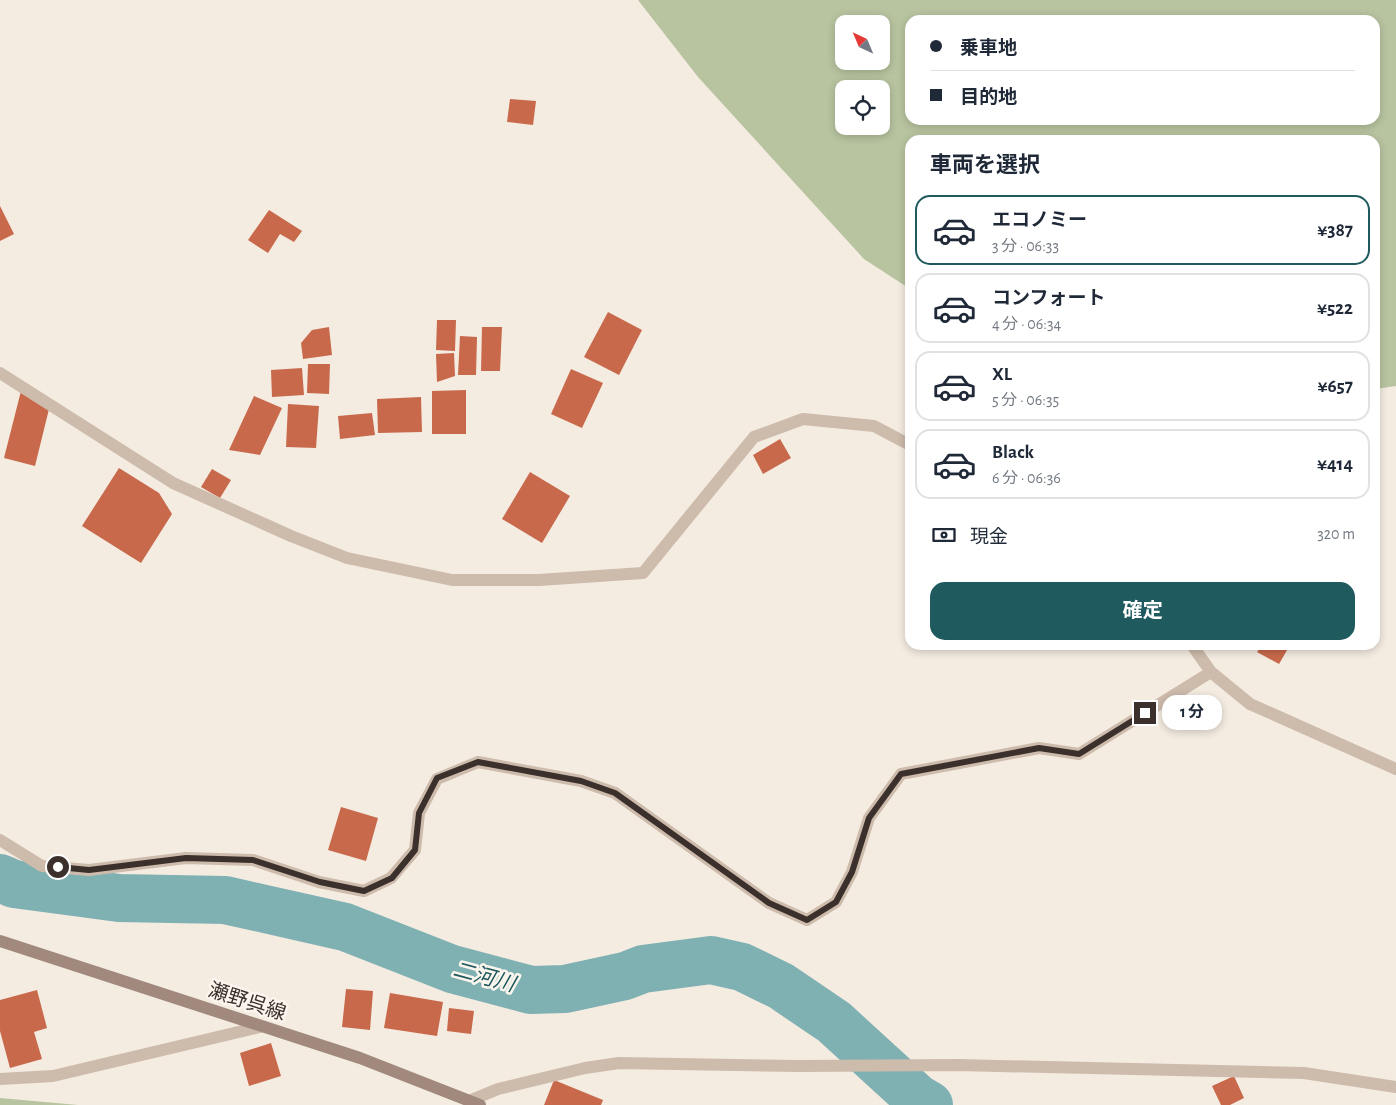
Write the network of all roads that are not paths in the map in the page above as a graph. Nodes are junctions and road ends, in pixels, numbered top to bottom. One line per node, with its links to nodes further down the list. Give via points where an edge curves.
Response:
1 (0, 373): 2 (street, via 173,483 347,558 452,580 539,580 643,573 754,437 803,419 874,426)
2 (905, 442)
3 (1196, 650): 4 (street)
4 (1211, 672): 5 (street, via 1250,704); 6 (street, via 1079,754 1039,748 901,774 869,818 852,872 836,902 807,920 769,903 615,793 581,781 478,762 437,778 419,813 415,850 392,878 364,891 320,882 253,860 186,858 89,870 42,866)
5 (1396, 769)
6 (0, 840)
7 (0, 941): 8 (main road, 瀬野呉線)
8 (260, 1027): 9 (street, via 53,1076); 11 (main road, 瀬野呉線, via 360,1058)
9 (0, 1079)
10 (1396, 1087): 11 (street, via 1304,1073 619,1063 498,1089)
11 (474, 1103)

